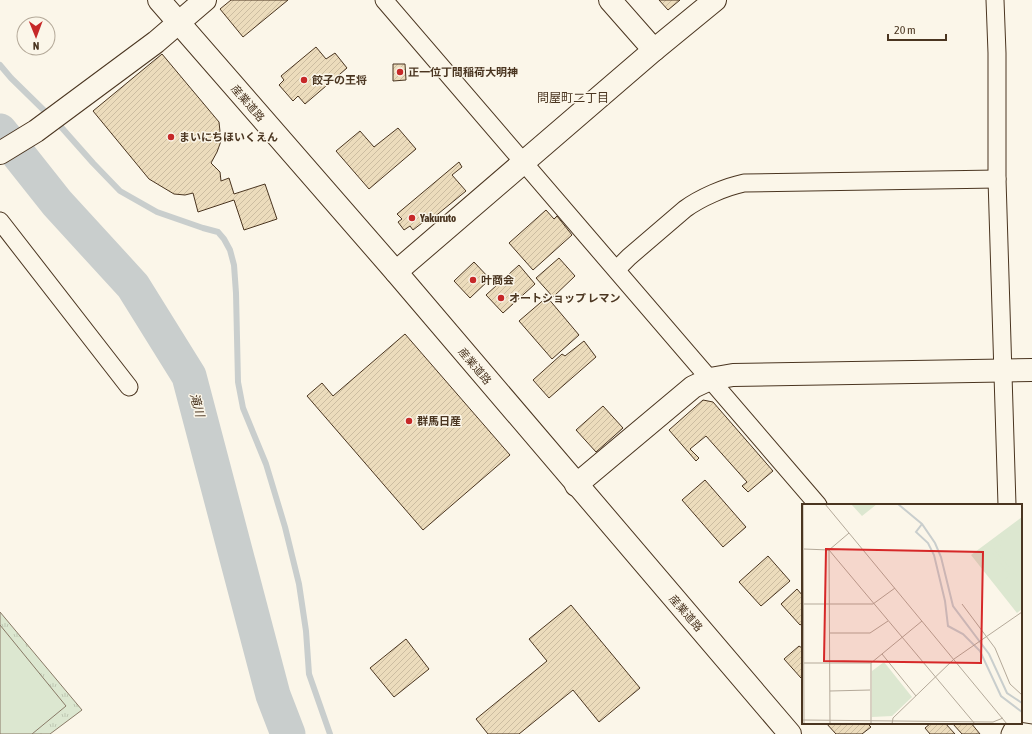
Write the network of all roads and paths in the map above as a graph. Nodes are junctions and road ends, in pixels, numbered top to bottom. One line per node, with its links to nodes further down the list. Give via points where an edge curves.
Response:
1 (159, 0): 7 (street, 産業道路)
2 (205, 0): 7 (street)
3 (384, 0): 10 (street)
4 (610, 0): 8 (street)
5 (715, 0): 8 (street)
6 (995, 0): 11 (street)
7 (179, 23): 9 (street, via 36,131); 14 (street, 産業道路)
8 (654, 50): 10 (street)
9 (0, 153)
10 (523, 163): 13 (street); 14 (street)
11 (997, 179): 13 (street, via 735,185 693,203); 16 (street)
12 (0, 221): 18 (street)
13 (617, 269): 17 (street)
14 (396, 272): 19 (street, 産業道路)
15 (1032, 370): 16 (street)
16 (1003, 371): 17 (street, via 733,375); 21 (street)
17 (710, 379): 19 (street, via 693,387); 20 (street)
18 (129, 388)
19 (576, 485): 24 (street, 産業道路)
20 (817, 504)
21 (1007, 504)
22 (1010, 728): 23 (street)
23 (1032, 733)
24 (790, 734)

